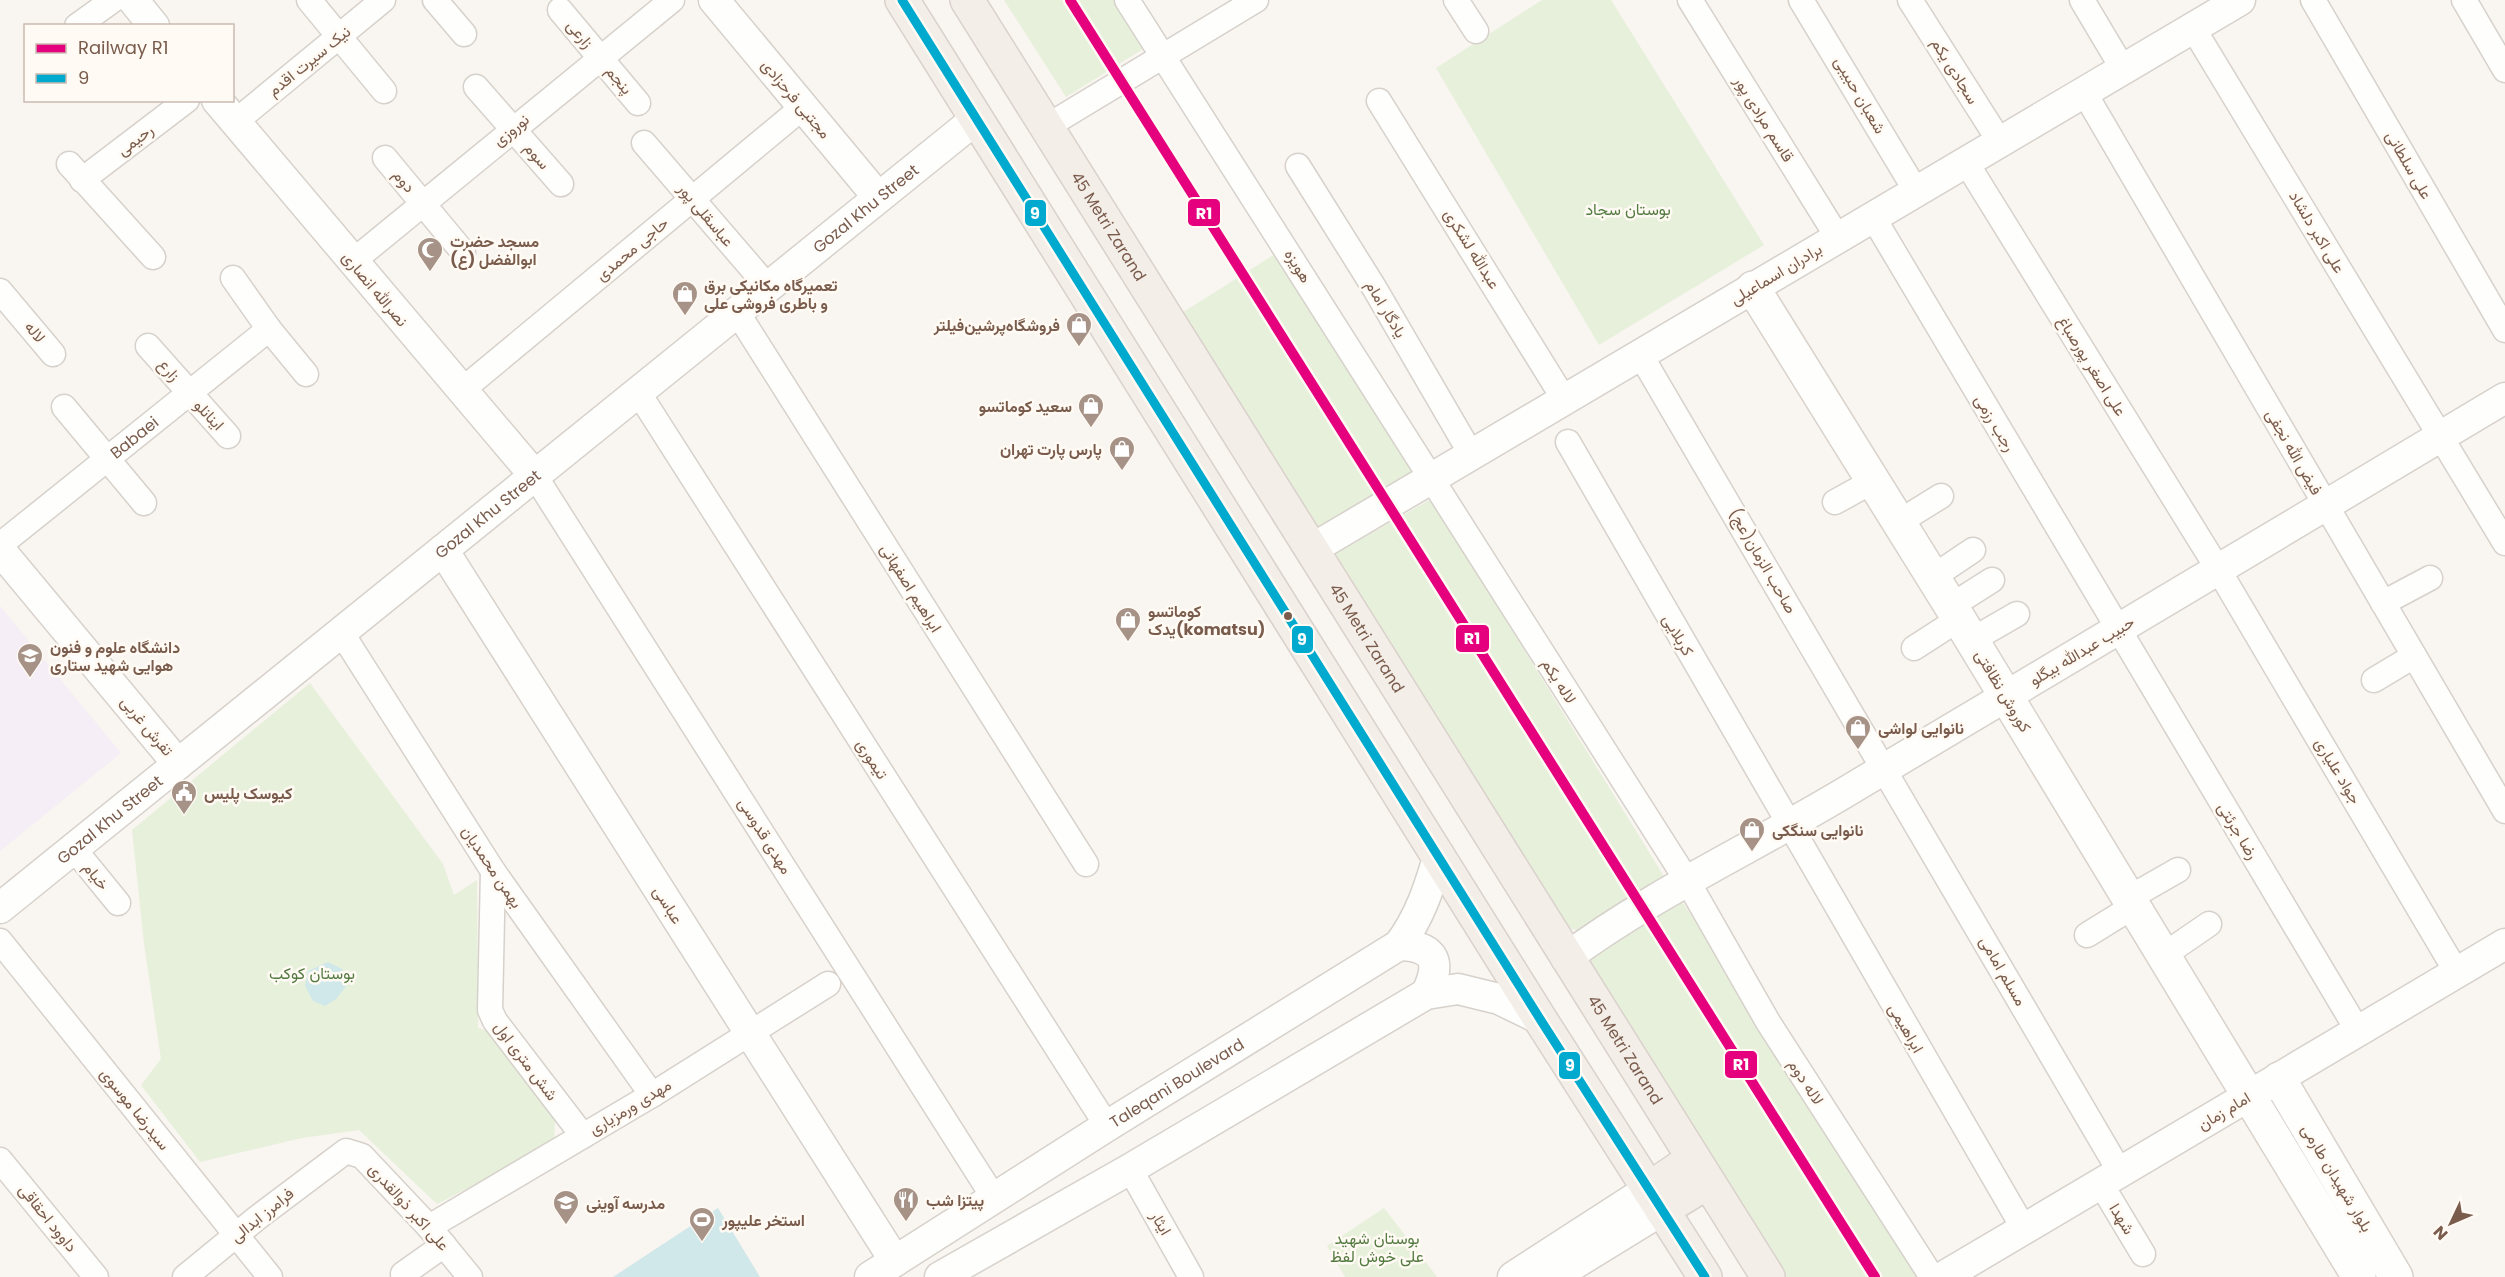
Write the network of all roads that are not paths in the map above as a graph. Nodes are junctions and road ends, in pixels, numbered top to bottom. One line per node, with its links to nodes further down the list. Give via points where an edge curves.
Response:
1 (113, 0): 21 (street)
2 (133, 0): 22 (street)
3 (309, 0): 26 (street)
4 (382, 0): 26 (street, نیک سیرت اقدم)
5 (435, 0): 25 (street)
6 (672, 0): 28 (street, نوروزی)
7 (714, 0): 37 (street, مجتبی فرحزادی)
8 (902, 0): 39 (main road)
9 (967, 0): 40 (main road, 45 Metri Zarand)
10 (1127, 0): 27 (street, هویزه)
11 (1256, 0): 27 (street)
12 (1456, 0): 24 (street)
13 (1690, 0): 53 (street, قاسم مرادی پور)
14 (1801, 0): 48 (street, شعبان حبیبی)
15 (1910, 0): 42 (street, سجادی یکم)
16 (2082, 0): 29 (street)
17 (2240, 0): 23 (street, برادران اسماعیلی)
18 (2313, 0): 64 (street, علی سلطانی)
19 (2464, 0): 30 (street)
20 (560, 10): 28 (street, زارعی)
21 (79, 24)
22 (152, 24)
23 (2193, 27): 29 (street, برادران اسماعیلی); 76 (street, علی اکبر دلشاد)
24 (1476, 31)
25 (464, 34)
26 (339, 36): 32 (street); 38 (street, نیک سیرت اقدم)
27 (1163, 56): 40 (street); 81 (street, هویزه)
28 (601, 58): 36 (street, پنجم); 41 (street, نوروزی)
29 (2123, 69): 33 (street, برادران اسماعیلی)
30 (2505, 70)
31 (476, 87): 41 (street, سوم)
32 (384, 91)
33 (2084, 92): 42 (street, برادران اسماعیلی); 86 (street, فیض الله نجفی)
34 (1379, 100): 73 (street, عبدالله لشکری)
35 (185, 102): 55 (street, رحیمی, via 76,172)
36 (638, 103)
37 (803, 107): 49 (street, مجتبی فرحزادی); 50 (street, حاجی محمدی)
38 (226, 111): 56 (street, نصرالله انصاری)
39 (976, 118): 49 (street, Gozal Khu Street); 112 (main road)
40 (1046, 127): 90 (main road, 45 Metri Zarand)
41 (513, 129): 47 (street, سوم); 51 (street, نوروزی)
42 (2000, 142): 45 (street, برادران اسماعیلی)
43 (644, 143): 50 (street, عباسقلی پور)
44 (385, 158): 51 (street, دوم)
45 (1966, 162): 48 (street, برادران اسماعیلی); 94 (street, علی اصغر پورصباغ)
46 (1298, 166): 78 (street, یادگار امام)
47 (561, 184)
48 (1916, 191): 52 (street, برادران اسماعیلی)
49 (878, 197): 58 (street, Gozal Khu Street)
50 (693, 198): 58 (street, عباسقلی پور); 69 (street, حاجی محمدی)
51 (423, 203): 54 (street, دوم); 56 (street, نوروزی)
52 (1873, 217): 53 (street, برادران اسماعیلی); 101 (street, رجب رزمی)
53 (1838, 238): 59 (street, برادران اسماعیلی)
54 (463, 252)
55 (153, 257)
56 (352, 262): 69 (street, نصرالله انصاری)
57 (233, 278): 63 (street)
58 (768, 287): 61 (street, Gozal Khu Street)
59 (1753, 288): 67 (street, برادران اسماعیلی); 82 (main road, کوروش نظافتی)
60 (0, 291): 62 (street, لاله)
61 (737, 312): 70 (street, Gozal Khu Street); 113 (street, ابراهیم اصفهانی)
62 (8, 318): 66 (street, لاله)
63 (269, 329): 68 (street); 71 (street, Babaei)
64 (2505, 330)
65 (148, 346): 71 (street, زارع)
66 (53, 354)
67 (1640, 354): 73 (street, برادران اسماعیلی); 108 (street, صاحب الزمان(عج))
68 (306, 374)
69 (461, 390): 80 (street, نصرالله انصاری)
70 (638, 392): 80 (street, Gozal Khu Street); 136 (street, تیموری)
71 (189, 393): 75 (street, اینانلو); 79 (street, Babaei)
72 (2505, 398): 76 (street, حبیب عبدالله بیگلو)
73 (1564, 399): 78 (street, برادران اسماعیلی)
74 (63, 407): 79 (street)
75 (228, 436)
76 (2441, 436): 86 (street, حبیب عبدالله بیگلو); 88 (street, علی اکبر دلشاد)
77 (1568, 442): 110 (street, کربلایی)
78 (1471, 454): 81 (street, برادران اسماعیلی)
79 (106, 460): 85 (street); 89 (street, Babaei)
80 (535, 476): 92 (street, Gozal Khu Street); 143 (street, مهدی قدوسی)
81 (1432, 478): 90 (street, برادران اسماعیلی); 116 (street, لاله یکم)
82 (1873, 481): 84 (street); 87 (main road, کوروش نظافتی)
83 (1941, 496): 87 (street)
84 (1835, 502)
85 (144, 503)
86 (2325, 506): 94 (street, حبیب عبدالله بیگلو); 98 (street, فیض الله نجفی)
87 (1899, 522): 95 (main road, کوروش نظافتی)
88 (2505, 543)
89 (0, 545)
90 (1312, 549): 126 (main road, 45 Metri Zarand)
91 (0, 550): 107 (street, تفرش غربی)
92 (443, 550): 102 (street, Gozal Khu Street); 132 (street, عباسی)
93 (1973, 550): 95 (street)
94 (2218, 570): 101 (street, حبیب عبدالله بیگلو); 127 (street, جواد علیاری)
95 (1933, 577): 100 (main road, کوروش نظافتی)
96 (2430, 578): 98 (street)
97 (1992, 580): 100 (street)
98 (2383, 603): 104 (street, فیض الله نجفی)
99 (2017, 614): 100 (street)
100 (1961, 622): 103 (street); 106 (main road, کوروش نظافتی)
101 (2117, 630): 106 (street, حبیب عبدالله بیگلو); 131 (street, رضا جرئتی)
102 (341, 632): 107 (street, Gozal Khu Street); 115 (street, بهمن محمدیان)
103 (1914, 648)
104 (2414, 657): 105 (street); 109 (street, فیض الله نجفی)
105 (2374, 680)
106 (2006, 696): 108 (street, حبیب عبدالله بیگلو); 117 (main road, کوروش نظافتی)
107 (178, 764): 111 (street, Gozal Khu Street)
108 (1885, 769): 110 (street, حبیب عبدالله بیگلو); 142 (street, مسلم امامی)
109 (2505, 811)
110 (1790, 826): 116 (street, حبیب عبدالله بیگلو); 145 (street, ابراهیمی)
111 (74, 849): 118 (street, خیام); 119 (street, Gozal Khu Street)
112 (1439, 855): 124 (street, Taleqani Boulevard, via 1425,902 1414,926); 130 (main road)
113 (1086, 864)
114 (2178, 870): 117 (street)
115 (493, 872): 134 (street, بهمن محمدیان); 137 (street, شش متری اول, via 490,1010)
116 (1688, 882): 126 (street, حبیب عبدالله بیگلو); 162 (street, لاله دوم, via 1768,1022)
117 (2132, 902): 121 (street); 125 (main road, کوروش نظافتی)
118 (118, 903)
119 (0, 908)
120 (2209, 924): 125 (street)
121 (2087, 935)
122 (0, 942): 146 (street, سیدرضا موسوی)
123 (2505, 944): 127 (street, امام زمان)
124 (1399, 945): 129 (street, via 1418,946 1430,953 1436,964); 136 (street, Taleqani Boulevard)
125 (2164, 955): 135 (main road, کوروش نظافتی)
126 (1566, 958): 141 (main road, 45 Metri Zarand)
127 (2457, 973): 131 (street, امام زمان)
128 (828, 984): 132 (street, مهدی ورمزیاری)
129 (1426, 994): 130 (street, via 1458,988 1499,999); 140 (street)
130 (1540, 1019): 144 (main road)
131 (2358, 1031): 133 (street, امام زمان)
132 (749, 1033): 134 (street, مهدی ورمزیاری); 149 (street, عباسی)
133 (2279, 1078): 135 (street, امام زمان); 165 (main road, بلوار شهیدان طارمی)
134 (652, 1095): 137 (street, مهدی ورمزیاری)
135 (2249, 1096): 142 (street, امام زمان); 164 (main road, کوروش نظافتی)
136 (1107, 1126): 143 (street, Taleqani Boulevard)
137 (583, 1136): 147 (street, مهدی ورمزیاری)
138 (340, 1155): 146 (street, فرامرز ابدالی); 147 (street, علی اکبر ذوالقدری, via 346,1151 362,1156)
139 (0, 1160): 151 (street, داوود احقاقی)
140 (1130, 1169): 156 (street); 157 (street, ایثار)
141 (1700, 1170): 144 (main road); 161 (main road, 45 Metri Zarand)
142 (2110, 1178): 145 (street, امام زمان); 148 (street, شهدا)
143 (994, 1198): 149 (street, Taleqani Boulevard)
144 (1655, 1199): 158 (street); 159 (street); 160 (main road)
145 (2024, 1229): 163 (street, امام زمان)
146 (236, 1235): 152 (street, فرامرز ابدالی); 153 (street, سیدرضا موسوی)
147 (437, 1236): 150 (street, مهدی ورمزیاری); 154 (street, علی اکبر ذوالقدری)
148 (2143, 1254)
149 (895, 1261): 155 (street, Taleqani Boulevard)
150 (403, 1274)
151 (96, 1277)
152 (185, 1277)
153 (270, 1277)
154 (470, 1277)
155 (870, 1277)
156 (940, 1277)
157 (1191, 1277)
158 (1513, 1277)
159 (1553, 1277)
160 (1705, 1277)
161 (1768, 1277)
162 (1932, 1277)
163 (1943, 1277)
164 (2359, 1277)
165 (2396, 1277)

